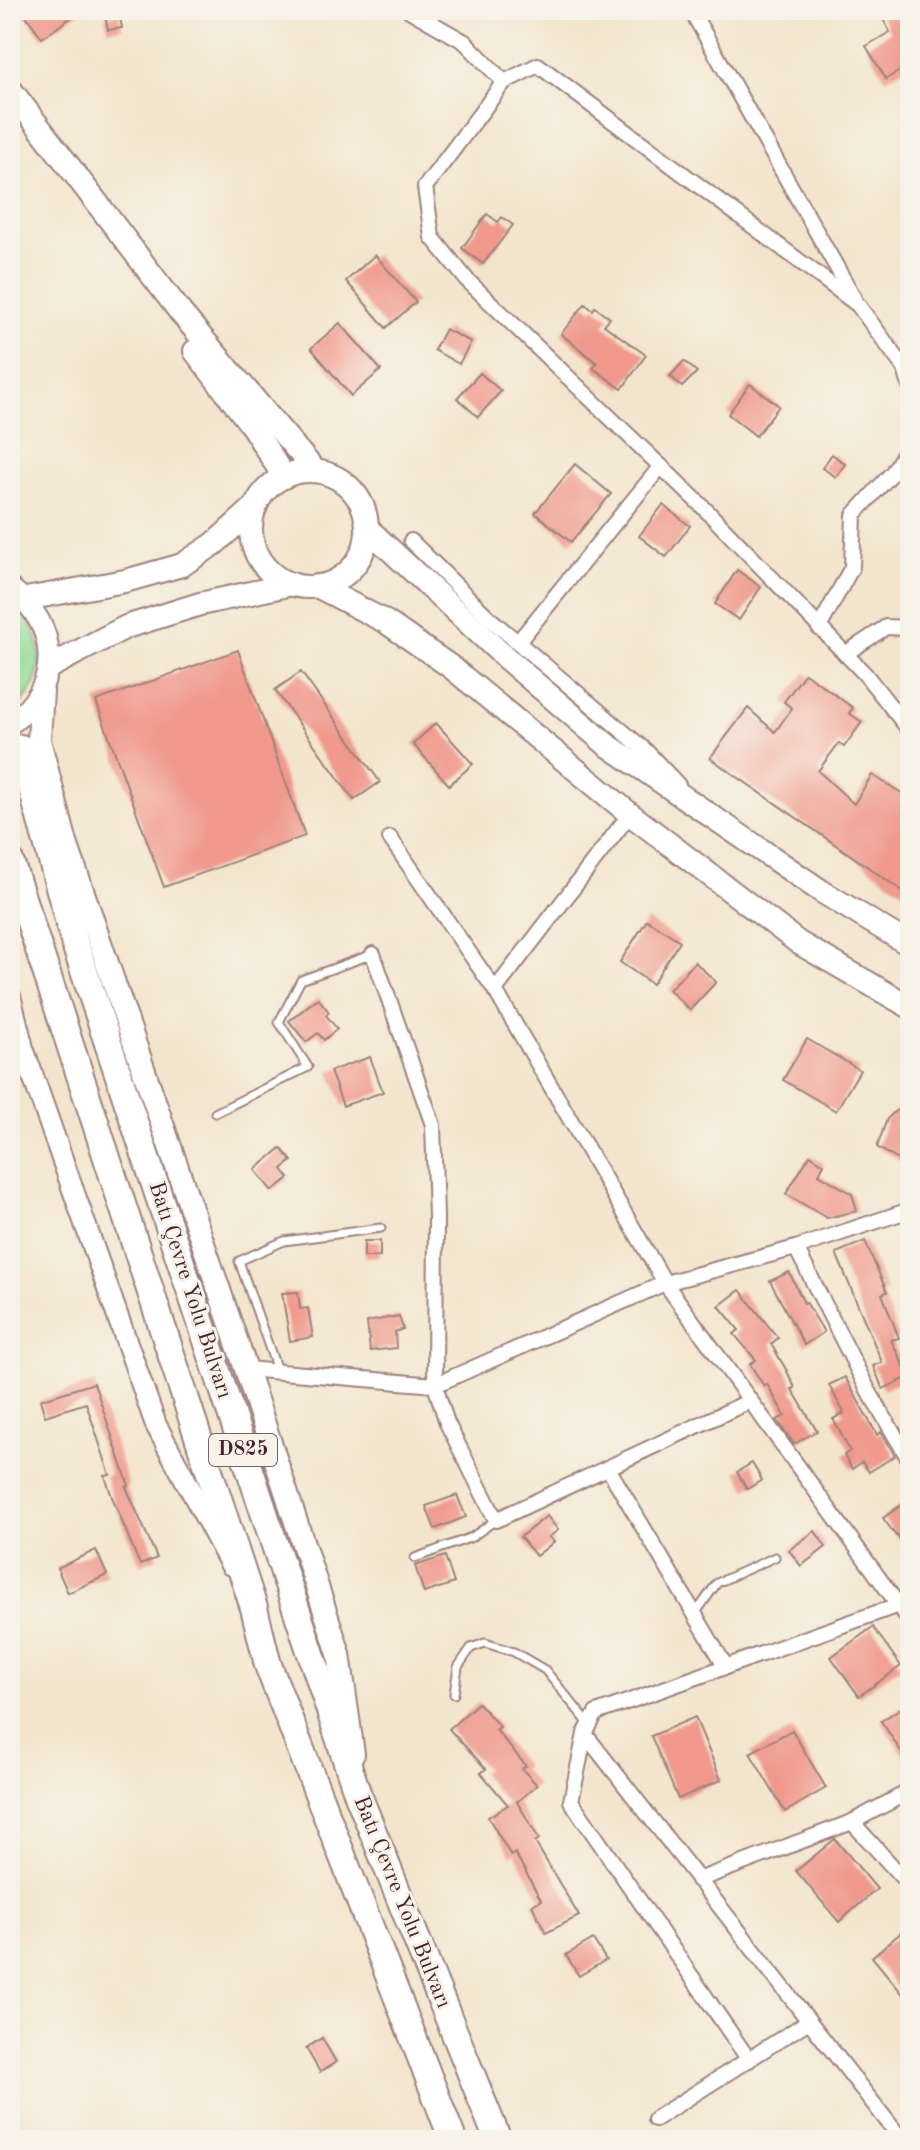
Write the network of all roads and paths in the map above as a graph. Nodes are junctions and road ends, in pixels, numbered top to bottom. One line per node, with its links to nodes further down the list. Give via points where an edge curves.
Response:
1 (409, 10): 3 (street, via 465,42)
2 (693, 11): 6 (street)
3 (504, 82): 6 (street, via 538,65); 9 (street, via 425,187 432,237 467,280)
4 (10, 89): 10 (main road, via 181,313)
5 (10, 108): 11 (main road, via 252,426)
6 (858, 305): 7 (street, via 905,369)
7 (910, 386)
8 (910, 444): 18 (street, via 854,515 852,567)
9 (661, 466): 18 (street); 20 (street)
10 (315, 471): 11 (main road); 13 (main road, via 347,485 362,505)
11 (284, 477): 12 (main road)
12 (256, 506): 15 (main road, via 252,529 257,553 271,572); 17 (main road, via 182,565 125,581)
13 (367, 528): 16 (main road, via 357,562 339,578); 26 (main road, via 595,734)
14 (411, 541): 20 (street)
15 (292, 584): 16 (main road); 22 (main road, via 126,627)
16 (317, 586): 27 (main road, via 386,622 451,667)
17 (18, 594): 22 (main road, via 41,619)
18 (819, 628): 21 (street)
19 (910, 628): 21 (street, via 886,627)
20 (518, 642): 26 (street, via 646,751)
21 (845, 654): 24 (street)
22 (49, 667): 23 (main road)
23 (42, 691): 25 (main road); 40 (main road, via 39,740 66,843)
24 (910, 731)
25 (15, 736): 57 (highway, Batı Çevre Yolu Bulvarı / D825, via 74,941)
26 (701, 809): 30 (main road)
27 (630, 814): 32 (street); 34 (main road, via 799,943)
28 (390, 838): 32 (street)
29 (10, 861): 50 (highway, Batı Çevre Yolu Bulvarı / D825)
30 (910, 945)
31 (373, 954): 35 (lane, via 301,980 279,1022 308,1067); 42 (street, via 433,1125)
32 (495, 990): 39 (street)
33 (10, 996): 50 (main road, via 23,1048 156,1425)
34 (910, 1007)
35 (215, 1113)
36 (910, 1210): 38 (street)
37 (381, 1228): 41 (lane, via 284,1241 239,1261)
38 (796, 1248): 39 (street); 44 (street)
39 (665, 1283): 42 (street); 43 (street)
40 (246, 1369): 41 (street); 57 (main road, via 339,1654)
41 (278, 1372): 42 (street)
42 (435, 1385): 46 (street, via 447,1423)
43 (750, 1401): 45 (street); 49 (street)
44 (910, 1461)
45 (608, 1468): 46 (street); 51 (street)
46 (496, 1520): 48 (lane, via 472,1537)
47 (775, 1557): 51 (lane, via 717,1583)
48 (415, 1558)
49 (904, 1603): 52 (street); 53 (street)
50 (254, 1608): 64 (highway, Batı Çevre Yolu Bulvarı / D825, via 268,1665)
51 (695, 1614): 53 (street)
52 (910, 1621)
53 (726, 1667): 55 (street, via 596,1713)
54 (454, 1694): 55 (lane, via 458,1667 471,1648 485,1643 545,1670)
55 (588, 1730): 59 (street); 62 (street, via 571,1801)
56 (910, 1791): 58 (street)
57 (358, 1795): 65 (highway, Batı Çevre Yolu Bulvarı / D825)
58 (852, 1822): 59 (street); 60 (street)
59 (698, 1880): 61 (street)
60 (910, 1886)
61 (809, 2021): 62 (street); 66 (street)
62 (749, 2060): 63 (street)
63 (655, 2119)
64 (453, 2140)
65 (498, 2140)
66 (902, 2140)

